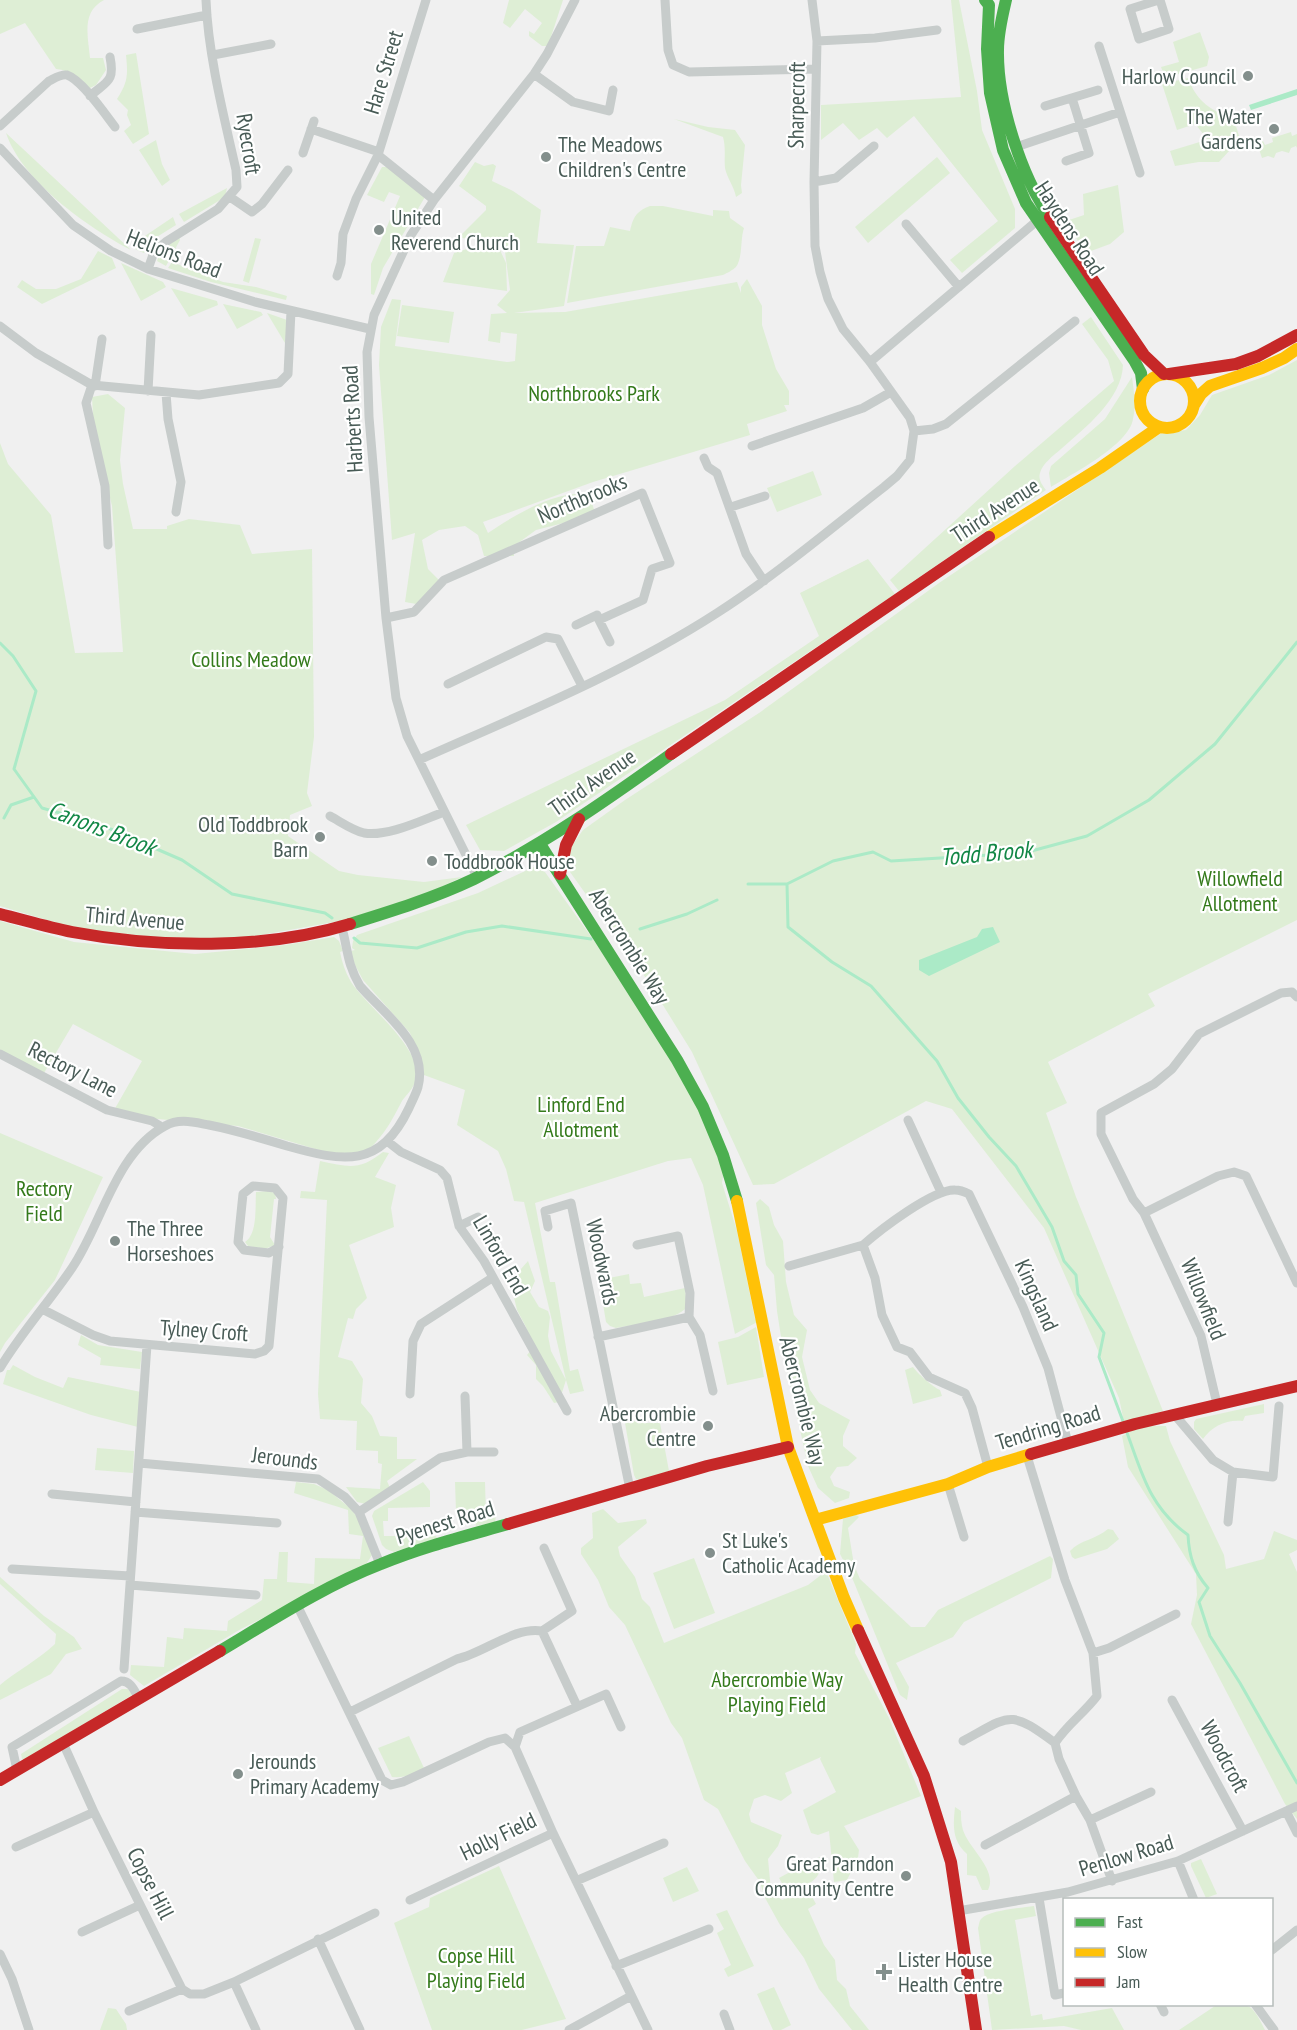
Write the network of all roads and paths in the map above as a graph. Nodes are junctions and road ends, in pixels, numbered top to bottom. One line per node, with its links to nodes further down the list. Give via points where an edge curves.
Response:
1 (206, 0): 10 (street, Ryecroft)
2 (426, 0): 33 (street, Hare Street)
3 (575, 0): 19 (street, Harberts Road)
4 (665, 0): 18 (street, via 668,50 673,65 689,72)
5 (813, 0): 13 (street)
6 (1160, 0): 9 (street); 9 (street, via 1170,29 1139,39)
7 (1007, 1): 8 (street, Haydens Road, via 998,6); 30 (street, Haydens Road, via 998,51 1002,89)
8 (987, 3): 40 (street, Haydens Road, via 990,93 1003,150 1026,203)
9 (1128, 5)
10 (207, 15): 11 (street); 16 (street, Ryecroft)
11 (137, 29)
12 (937, 30): 13 (street, Sharpecroft)
13 (817, 40): 18 (street, Sharpecroft)
14 (271, 44): 16 (street)
15 (1099, 46): 25 (street)
16 (213, 55): 38 (street, Ryecroft, via 236,170 237,187)
17 (110, 57): 22 (street, via 112,76)
18 (815, 69): 37 (street, Sharpecroft)
19 (534, 74): 20 (street, via 573,102 609,111); 39 (street, Harberts Road)
20 (613, 90)
21 (1098, 90): 23 (street)
22 (90, 96): 26 (street, via 77,81 67,75 58,76); 28 (street)
23 (1071, 98): 24 (street); 27 (street)
24 (1045, 106)
25 (1120, 112): 27 (street); 36 (street)
26 (0, 126)
27 (1080, 126): 30 (street); 34 (street, via 1089,153)
28 (116, 127)
29 (874, 146): 37 (street, via 836,178)
30 (1017, 147): 40 (street, Haydens Road)
31 (1, 153): 42 (street, Helions Road, via 73,225 111,251)
32 (303, 153): 33 (street, via 312,125)
33 (378, 154): 39 (street); 43 (street, Hare Street, via 343,234)
34 (1066, 161)
35 (288, 170): 38 (street, via 252,212)
36 (1140, 173)
37 (814, 182): 53 (street, via 815,246 828,299 843,329)
38 (230, 197): 42 (street, Ryecroft, via 154,252)
39 (434, 200): 48 (street, Harberts Road, via 390,277)
40 (1042, 217): 44 (street); 54 (street, Haydens Road, via 1144,355); 56 (street, Haydens Road, via 1134,360)
41 (906, 224): 44 (street)
42 (148, 269): 45 (street, Helions Road)
43 (337, 276)
44 (959, 287): 53 (street)
45 (291, 310): 48 (street, Helions Road); 59 (street, via 288,374 281,381 199,395)
46 (1075, 321): 63 (street, via 946,424)
47 (0, 326): 55 (street, via 36,353)
48 (370, 329): 72 (street, Harberts Road, via 368,408)
49 (151, 335): 57 (street)
50 (1297, 335): 54 (street, via 1236,364)
51 (102, 339): 55 (street)
52 (1297, 350): 60 (street, via 1262,368 1210,386)
53 (870, 362): 58 (street)
54 (1167, 374): 56 (street, via 1153,378); 60 (street, via 1185,381 1191,388)
55 (93, 386): 57 (street); 70 (street, via 86,403 105,486)
56 (1143, 389): 61 (street)
57 (148, 391): 59 (street)
58 (891, 392): 63 (street, via 910,418); 65 (street, via 862,408)
59 (166, 393): 69 (street, via 181,482)
60 (1194, 405): 62 (street, via 1182,424)
61 (1144, 415): 62 (street); 64 (street)
62 (1159, 427): 64 (street, Third Avenue)
63 (914, 431): 71 (street, via 910,460 897,476)
64 (1135, 442): 81 (street, Third Avenue, via 728,714)
65 (752, 446)
66 (704, 458): 68 (street, via 717,473)
67 (765, 495): 68 (street)
68 (731, 507): 71 (street, via 746,554)
69 (176, 512)
70 (108, 545)
71 (764, 581): 77 (street, via 666,643)
72 (386, 618): 73 (street, Northbrooks, via 414,612 444,580 642,493 670,563 652,569 643,600); 78 (street, Harberts Road, via 396,698 407,736)
73 (599, 620): 74 (street, Northbrooks, via 597,615); 75 (street)
74 (576, 625)
75 (610, 642)
76 (448, 684): 77 (street, via 546,637 558,639)
77 (582, 686): 78 (street)
78 (419, 759): 79 (street, Harberts Road)
79 (444, 812): 80 (street, via 399,829 369,833); 84 (street, Harberts Road)
80 (330, 816)
81 (579, 819): 82 (street, Third Avenue); 83 (street, via 562,854)
82 (540, 844): 83 (street, Abercrombie Way); 84 (street, Third Avenue)
83 (560, 874): 117 (street, Abercrombie Way, via 677,1060 723,1155 741,1213)
84 (477, 877): 86 (street, Third Avenue, via 412,906)
85 (0, 914): 86 (street, Third Avenue, via 80,935 199,945 280,940)
86 (342, 928): 91 (street, via 354,977 404,1033 419,1063 417,1090)
87 (1297, 997): 93 (street, Willowfield, via 1292,992 1281,993 1199,1034 1172,1070 1101,1113 1101,1134)
88 (0, 1054): 90 (street, Rectory Lane, via 107,1110)
89 (908, 1120): 92 (street)
90 (162, 1127): 91 (street, via 185,1120 336,1158 362,1156); 103 (street, via 128,1163 78,1259)
91 (387, 1141): 95 (street, Linford End, via 440,1170 449,1183)
92 (941, 1192): 98 (street, via 883,1227); 116 (street, Kingsland, via 956,1190 969,1194 1044,1358)
93 (1144, 1213): 102 (street, via 1218,1176 1239,1172 1246,1176); 112 (street, Willowfield, via 1201,1336)
94 (478, 1217): 95 (street)
95 (459, 1226): 101 (street, Linford End)
96 (548, 1227): 105 (street, Woodwards, via 545,1211 571,1203)
97 (637, 1245): 104 (street, Woodwards, via 678,1236 690,1293)
98 (863, 1245): 100 (street); 122 (street, via 882,1315 897,1347 910,1352 929,1377 965,1393)
99 (279, 1246): 99 (street, Tylney Croft, via 269,1253 244,1250 238,1242 243,1194 253,1186 275,1188 283,1197); 106 (street, Tylney Croft, via 269,1346 264,1351 241,1354)
100 (789, 1266)
101 (492, 1278): 110 (street, via 418,1328 413,1341); 114 (street, Linford End)
102 (1297, 1283)
103 (42, 1309): 106 (street, Tylney Croft, via 102,1338); 107 (street)
104 (689, 1317): 105 (street, Woodwards); 109 (street, Woodwards, via 700,1335)
105 (598, 1337): 125 (street, Woodwards)
106 (147, 1345): 121 (street)
107 (0, 1368)
108 (1297, 1386): 112 (street, Tendring Road)
109 (713, 1391)
110 (410, 1394)
111 (465, 1396): 118 (street)
112 (1217, 1404): 115 (street, Tendring Road)
113 (1279, 1406): 123 (street, via 1273,1477)
114 (567, 1411)
115 (1174, 1414): 116 (street, Tendring Road); 123 (street, via 1213,1460)
116 (1068, 1443): 120 (street, Tendring Road)
117 (788, 1447): 125 (street, Pyenest Road); 129 (street, Abercrombie Way)
118 (466, 1452): 119 (street); 128 (street, via 440,1458)
119 (494, 1452)
120 (1027, 1456): 122 (street, Tendring Road); 141 (street, via 1065,1580)
121 (139, 1463): 127 (street); 128 (street, Jerounds, via 318,1479)
122 (988, 1467): 124 (street, Tendring Road)
123 (1233, 1472): 130 (street)
124 (948, 1484): 129 (street, Tendring Road); 132 (street)
125 (630, 1489): 134 (street, Pyenest Road)
126 (52, 1494): 127 (street)
127 (135, 1507): 131 (street); 136 (street)
128 (359, 1512): 134 (street, Jerounds)
129 (815, 1520): 173 (street, Abercrombie Way, via 844,1598 924,1776 951,1862)
130 (1228, 1522)
131 (278, 1523)
132 (964, 1537)
133 (544, 1548): 140 (street, via 572,1611)
134 (380, 1564): 138 (street, Pyenest Road)
135 (12, 1569): 136 (street)
136 (130, 1581): 137 (street); 142 (street)
137 (256, 1595)
138 (297, 1605): 143 (street, Pyenest Road); 146 (street)
139 (1176, 1614): 141 (street)
140 (542, 1631): 145 (street); 146 (street, via 521,1632 457,1659)
141 (1093, 1653): 150 (street, via 1097,1696)
142 (124, 1669)
143 (138, 1697): 149 (street, Pyenest Road); 152 (street, via 130,1684 121,1681 12,1747)
144 (1172, 1700): 160 (street, Woodcroft)
145 (577, 1706): 147 (street, via 606,1694); 151 (street, via 520,1732)
146 (350, 1712): 151 (street, via 382,1780 391,1785 489,1742 505,1738)
147 (621, 1727)
148 (963, 1741): 150 (street, via 1001,1721 1016,1718)
149 (63, 1743): 152 (street, Pyenest Road); 157 (street, Copse Hill)
150 (1055, 1743): 155 (street)
151 (515, 1747): 161 (street, Holly Field)
152 (17, 1770): 153 (street, Pyenest Road)
153 (0, 1780)
154 (1151, 1792): 159 (street)
155 (1076, 1796): 159 (street); 164 (street)
156 (1297, 1806): 158 (street, Penlow Road)
157 (94, 1812): 165 (street); 172 (street, Copse Hill)
158 (1286, 1812): 160 (street, Penlow Road); 162 (street)
159 (1090, 1820): 168 (street)
160 (1243, 1831): 166 (street, Penlow Road)
161 (553, 1833): 167 (street); 171 (street, Holly Field)
162 (1297, 1833)
163 (664, 1843): 167 (street)
164 (985, 1845)
165 (16, 1847)
166 (1178, 1861): 168 (street, Penlow Road); 170 (street)
167 (576, 1881): 181 (street)
168 (1112, 1881): 169 (street, Penlow Road)
169 (1039, 1898): 173 (street, Penlow Road); 184 (street, via 1055,1995)
170 (1194, 1898)
171 (410, 1900)
172 (140, 1905): 177 (street); 183 (street, Copse Hill)
173 (958, 1911): 195 (street, Abercrombie Way)
174 (375, 1913): 178 (street)
175 (709, 1929): 181 (street)
176 (1297, 1930): 179 (street)
177 (82, 1932)
178 (318, 1939): 182 (street); 191 (street)
179 (1273, 1949)
180 (0, 1954): 189 (street)
181 (615, 1966): 185 (street)
182 (234, 1982): 183 (street, via 204,1994 190,1994); 190 (street)
183 (182, 1989): 187 (street)
184 (1063, 1993)
185 (631, 1996): 192 (street); 193 (street)
186 (1256, 2006): 196 (street)
187 (129, 2012)
188 (724, 2014): 194 (street)
189 (29, 2030)
190 (256, 2030)
191 (360, 2030)
192 (569, 2030)
193 (648, 2030)
194 (730, 2030)
195 (976, 2030)
196 (1274, 2030)

